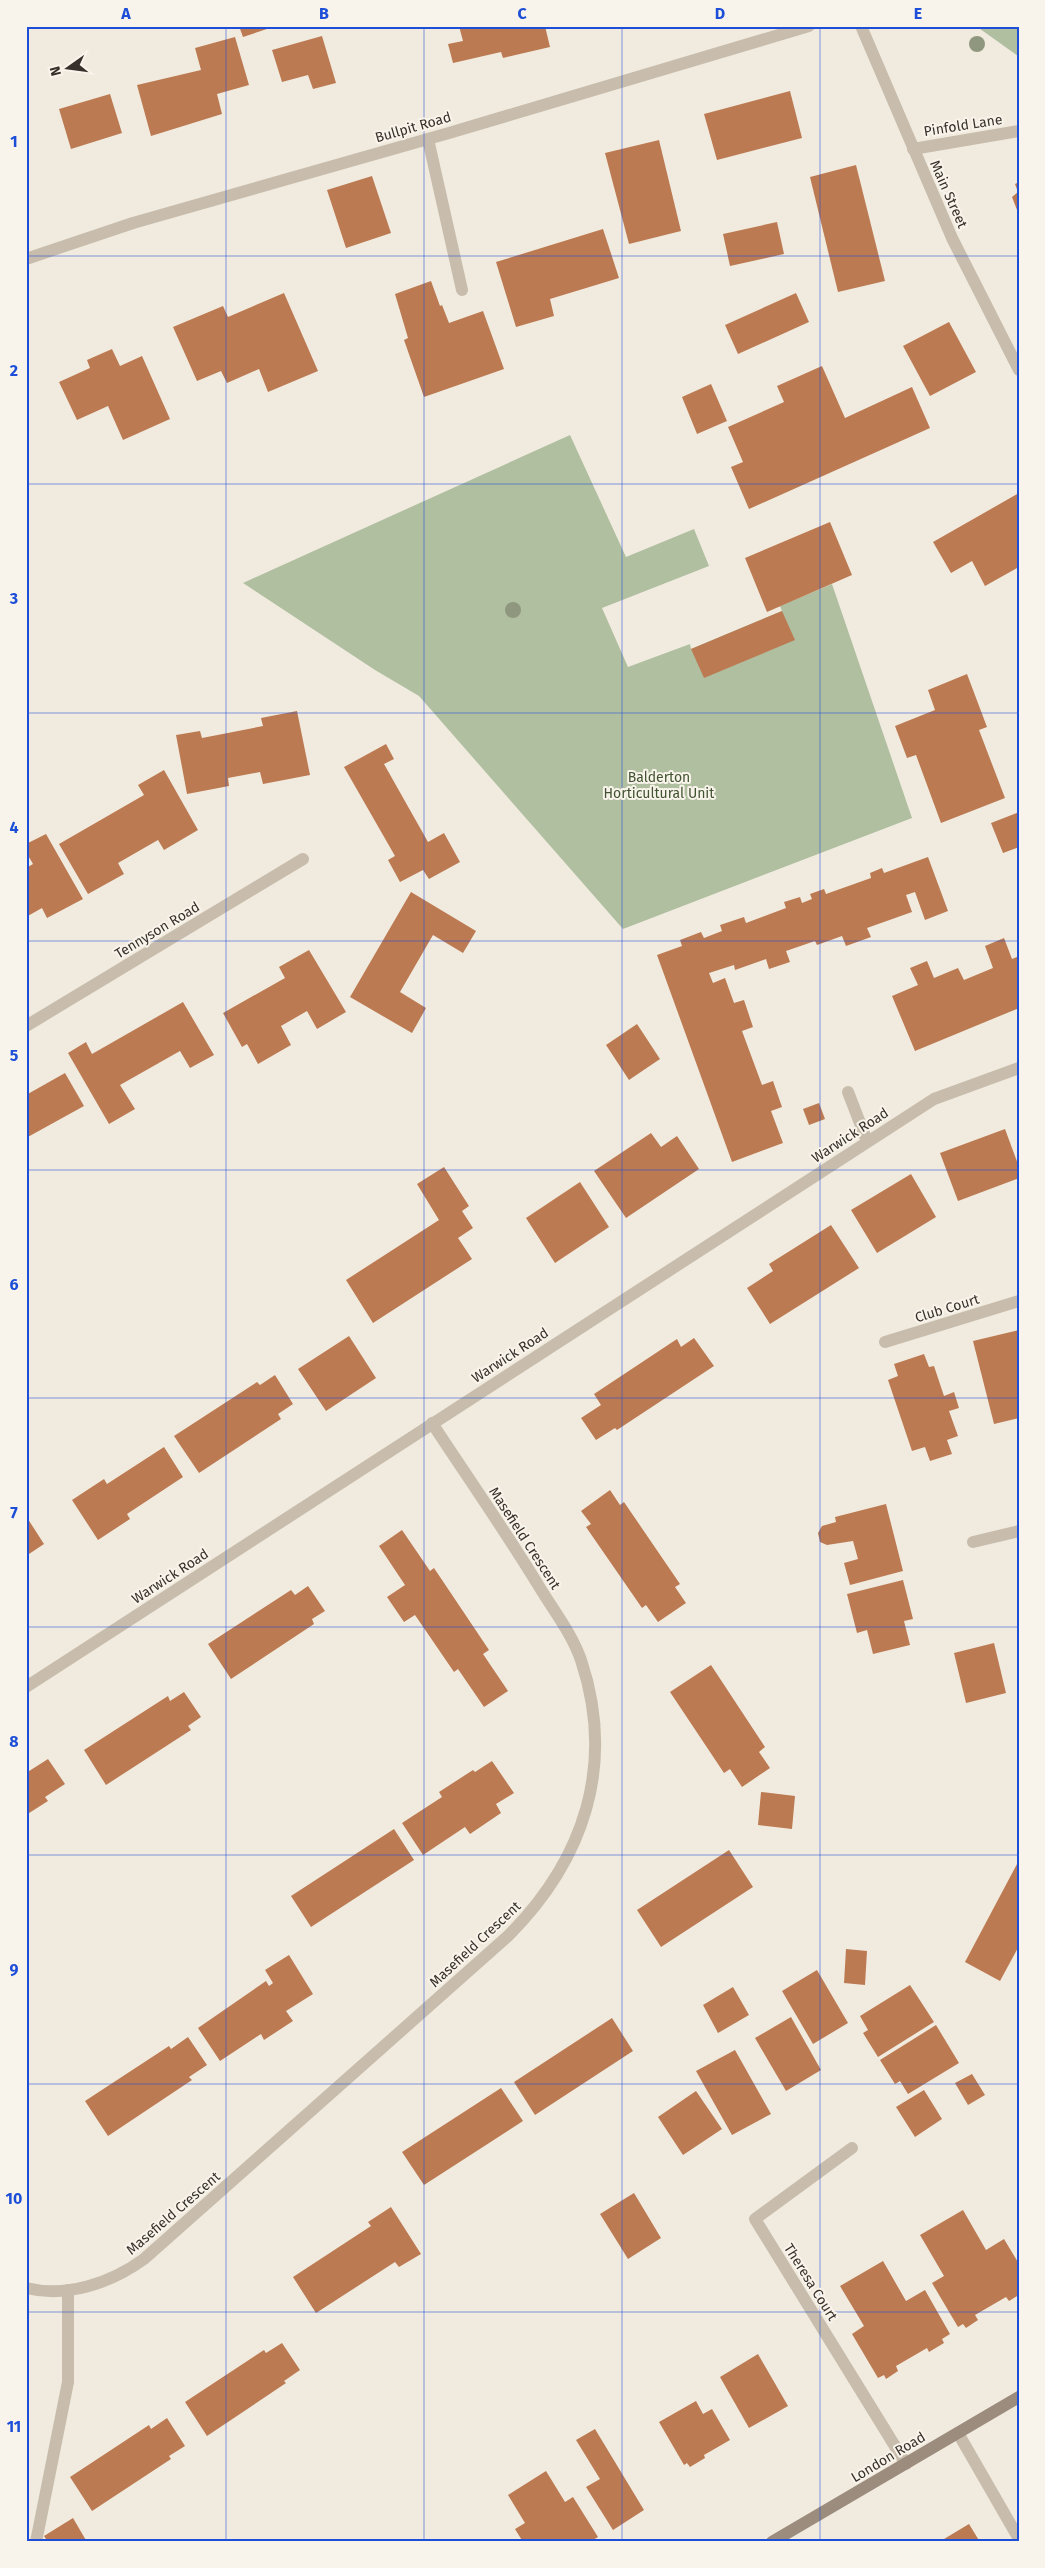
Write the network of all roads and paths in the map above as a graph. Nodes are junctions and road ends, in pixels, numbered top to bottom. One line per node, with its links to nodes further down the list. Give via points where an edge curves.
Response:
1 (809, 26): 4 (street, Bullpit Road)
2 (860, 26): 5 (street, Main Street)
3 (1019, 131): 5 (street, Pinfold Lane)
4 (428, 139): 6 (street, Bullpit Road, via 133,223); 7 (street)
5 (913, 149): 8 (street, Main Street, via 952,238)
6 (26, 258)
7 (462, 290)
8 (1019, 370)
9 (303, 859): 10 (street, Tennyson Road)
10 (26, 1026)
11 (1019, 1068): 13 (street, Warwick Road, via 934,1099)
12 (848, 1092): 13 (street)
13 (867, 1141): 16 (street, Warwick Road)
14 (1019, 1301): 15 (street, Club Court)
15 (884, 1342)
16 (432, 1423): 19 (street, Warwick Road); 22 (street, Masefield Crescent, via 524,1561 565,1627 580,1658 590,1691 595,1762 591,1797 582,1826 550,1888 508,1936 144,2259 110,2279)
17 (1019, 1531): 18 (street)
18 (973, 1542)
19 (26, 1687)
20 (852, 2148): 25 (street, Theresa Court, via 755,2218)
21 (26, 2288): 22 (street, Masefield Crescent)
22 (68, 2290): 27 (street, via 68,2382)
23 (1019, 2397): 24 (main road, London Road)
24 (958, 2433): 25 (main road, London Road); 26 (street)
25 (906, 2464): 28 (main road, London Road)
26 (1019, 2539)
27 (36, 2542)
28 (772, 2542)

